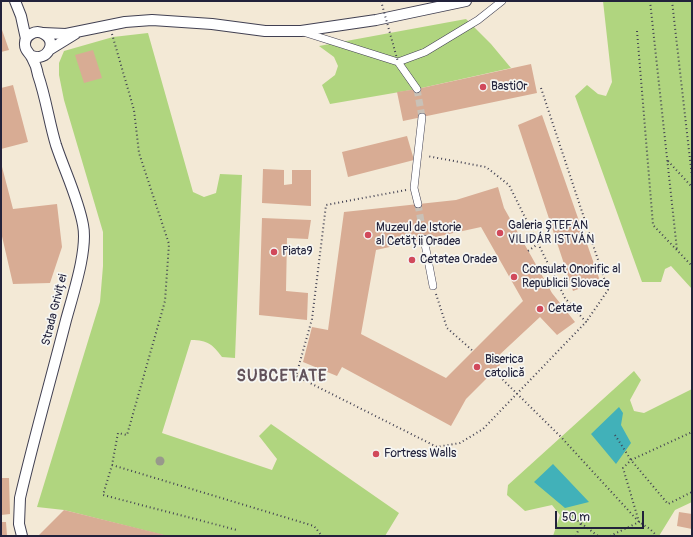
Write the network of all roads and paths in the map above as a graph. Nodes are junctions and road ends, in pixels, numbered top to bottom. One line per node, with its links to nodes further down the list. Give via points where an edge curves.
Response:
1 (381, 1): 15 (path, bridge)
2 (466, 1): 8 (street, via 376,20)
3 (502, 1): 15 (street, via 478,20 425,52)
4 (650, 1): 21 (path)
5 (672, 1): 22 (path)
6 (16, 3): 11 (street); 12 (street)
7 (108, 26): 8 (street, via 152,20 265,31); 10 (street); 39 (path, via 134,110 139,152 169,244 165,301 127,435 118,432)
8 (301, 31): 15 (street)
9 (636, 31): 28 (path, via 653,225)
10 (80, 32): 11 (street); 13 (street)
11 (41, 33): 12 (street, via 32,33); 13 (street, via 50,42)
12 (26, 39): 14 (street, via 25,46 28,54)
13 (47, 52): 14 (street, via 39,57); 18 (street)
14 (32, 56): 18 (street)
15 (398, 62): 17 (street)
16 (541, 88): 32 (path, via 608,290)
17 (417, 89)
18 (44, 93): 45 (street, Strada Griviței, via 56,145 84,227 84,243 72,300 20,498 18,524)
19 (422, 117): 20 (street)
20 (418, 155): 24 (street); 27 (path, via 486,167 509,185)
21 (667, 160): 23 (path); 28 (path)
22 (692, 177)
23 (692, 187)
24 (414, 188): 25 (street); 35 (path, via 326,205 312,319 296,376 437,447 460,443 483,429)
25 (418, 204)
26 (424, 239): 31 (street)
27 (538, 244): 29 (path); 32 (path, via 565,298)
28 (677, 250): 30 (path)
29 (528, 251)
30 (692, 266)
31 (433, 286): 33 (path, via 447,328)
32 (586, 322): 35 (path)
33 (473, 351)
34 (494, 371): 35 (path)
35 (518, 393): 42 (path)
36 (692, 432): 38 (path)
37 (615, 435): 38 (path)
38 (631, 460): 40 (path, via 668,504); 42 (path, via 623,468)
39 (112, 465): 44 (path, via 103,495); 46 (path, via 314,526)
40 (692, 492)
41 (565, 511): 43 (path)
42 (639, 522): 49 (path); 50 (path)
43 (581, 524): 47 (path); 48 (path)
44 (237, 530)
45 (22, 536)
46 (322, 536)
47 (576, 536)
48 (598, 536)
49 (610, 536)
50 (657, 536)

